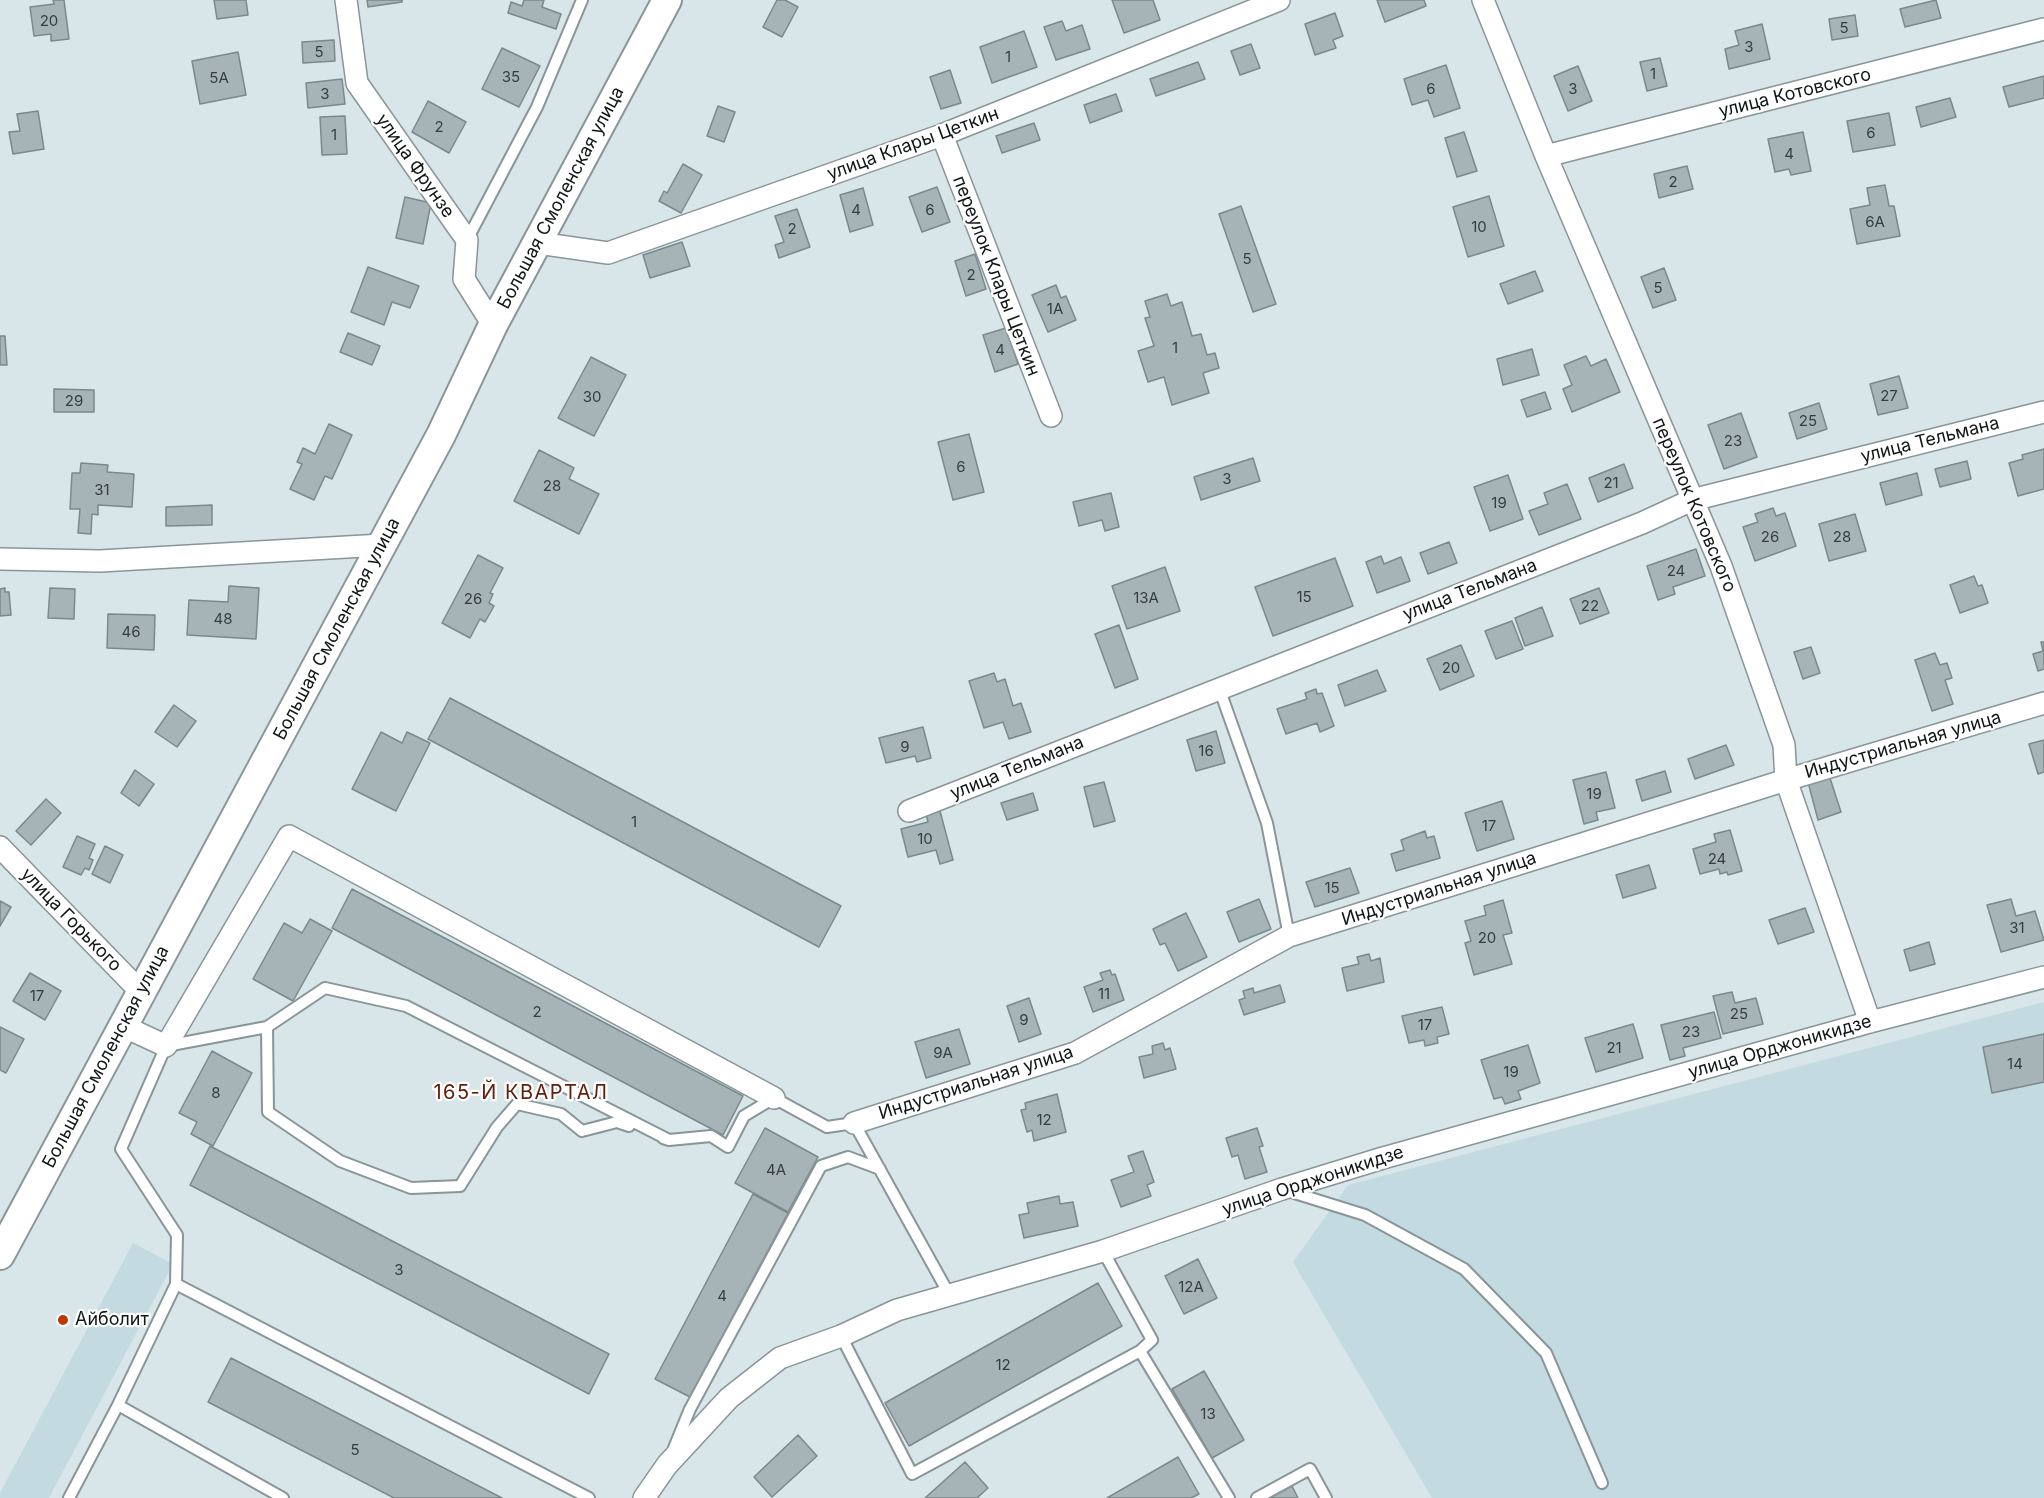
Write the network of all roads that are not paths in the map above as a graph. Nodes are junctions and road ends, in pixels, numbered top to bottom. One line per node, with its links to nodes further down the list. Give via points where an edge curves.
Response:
1 (346, 0): 9 (street, улица Фрунзе, via 357,83)
2 (582, 0): 9 (lane, via 537,107)
3 (668, 0): 10 (main road, Большая Смоленская улица)
4 (1279, 0): 7 (street, улица Клары Цеткин)
5 (1484, 0): 8 (street, переулок Котовского)
6 (2044, 29): 8 (street, улица Котовского)
7 (942, 135): 10 (street, улица Клары Цеткин, via 608,253); 13 (street, переулок Клары Цеткин)
8 (1546, 156): 14 (street, переулок Котовского)
9 (467, 240): 11 (street, via 464,279)
10 (538, 243): 11 (main road, Большая Смоленская улица)
11 (493, 325): 15 (main road, Большая Смоленская улица, via 441,435)
12 (2044, 412): 14 (street, улица Тельмана)
13 (1051, 416)
14 (1692, 500): 17 (street, улица Тельмана, via 1642,523); 19 (street, переулок Котовского, via 1721,566 1784,745)
15 (382, 545): 16 (street, via 100,561); 24 (main road, Большая Смоленская улица)
16 (0, 559)
17 (1219, 687): 20 (street, улица Тельмана); 22 (lane, via 1267,824)
18 (2044, 703): 19 (street, Индустриальная улица)
19 (1786, 780): 22 (street, Индустриальная улица); 25 (street, переулок Котовского)
20 (909, 812)
21 (0, 847): 24 (street, улица Горького)
22 (1289, 936): 30 (street, Индустриальная улица, via 1075,1053)
23 (2044, 976): 25 (street, улица Орджоникидзе)
24 (141, 992): 26 (main road, Большая Смоленская улица)
25 (1870, 1022): 33 (street, улица Орджоникидзе)
26 (123, 1026): 28 (street); 35 (main road, Большая Смоленская улица)
27 (267, 1027): 28 (lane); 31 (lane, via 325,988 405,1006); 31 (lane, via 268,1112 340,1161 411,1188 459,1186 497,1127 518,1104 561,1114 582,1131 616,1122)
28 (166, 1046): 29 (street, via 289,836); 36 (lane, via 121,1149 177,1235)
29 (774, 1098): 30 (lane, via 827,1127); 31 (lane, via 744,1116 728,1147 711,1136)
30 (854, 1122): 32 (lane)
31 (669, 1140)
32 (880, 1169): 37 (lane); 41 (lane, via 848,1157 821,1166 690,1409)
33 (1282, 1189): 34 (street, улица Орджоникидзе); 42 (lane, via 1365,1215 1464,1269 1546,1353)
34 (1103, 1251): 37 (street, улица Орджоникидзе); 39 (lane, via 1152,1340)
35 (0, 1255)
36 (176, 1284): 40 (lane); 45 (lane)
37 (949, 1294): 38 (street, улица Орджоникидзе, via 897,1310)
38 (841, 1336): 39 (lane, via 912,1474); 41 (street, улица Орджоникидзе, via 780,1358 729,1398)
39 (1140, 1351): 47 (lane)
40 (118, 1405): 43 (lane); 44 (lane)
41 (667, 1465): 46 (street, улица Орджоникидзе)
42 (1602, 1483)
43 (69, 1498)
44 (283, 1498)
45 (589, 1498)
46 (644, 1498)
47 (1229, 1498)
48 (1257, 1498): 49 (lane, via 1310,1469)
49 (1326, 1498)

